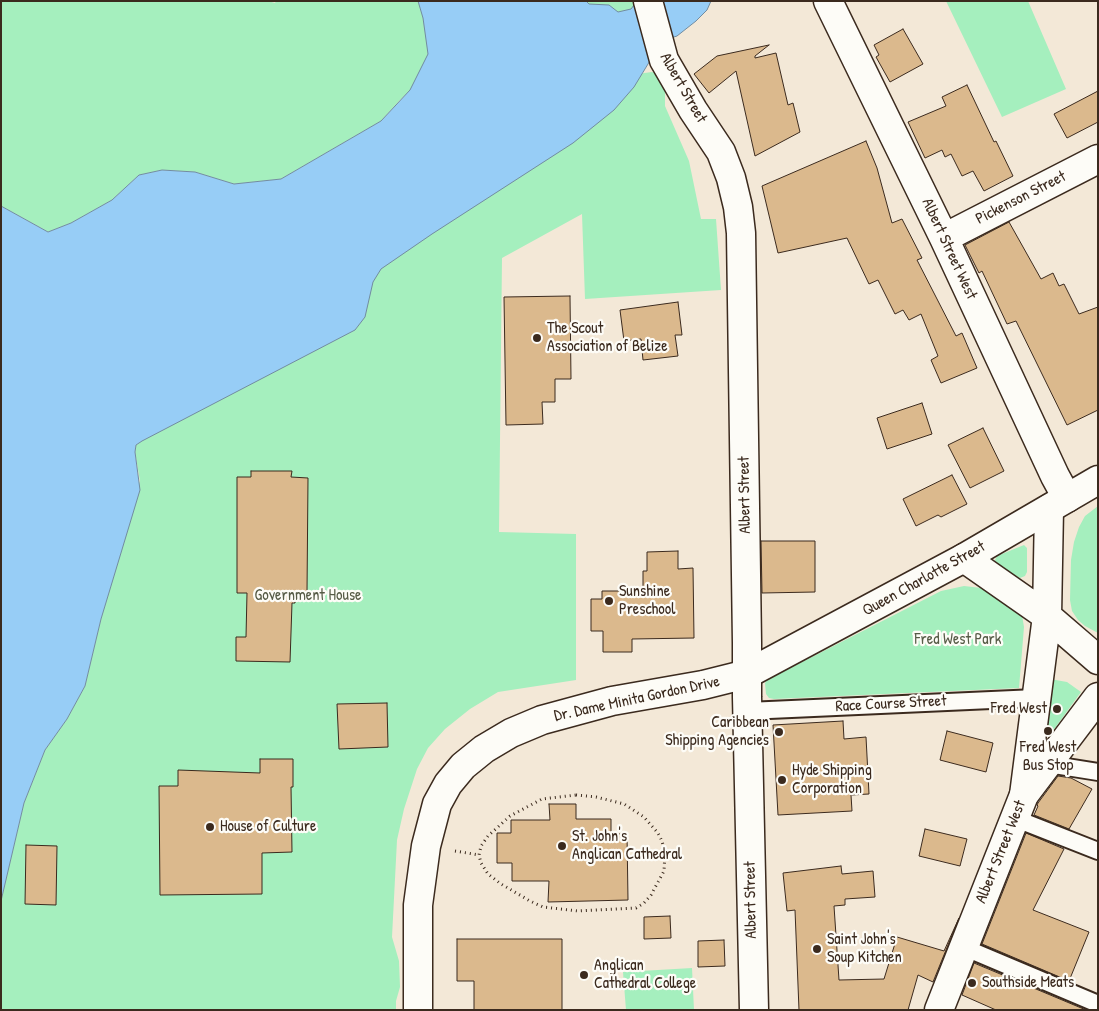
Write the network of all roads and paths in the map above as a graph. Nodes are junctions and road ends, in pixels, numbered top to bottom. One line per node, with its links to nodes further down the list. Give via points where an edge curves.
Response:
1 (648, 1): 10 (street, Albert Street, via 664,60 721,152 738,207)
2 (828, 1): 4 (street, Albert Street West)
3 (1098, 159): 4 (street, Pickenson Street)
4 (944, 238): 6 (street, Albert Street West, via 1055,476)
5 (1098, 480): 6 (street, Queen Charlotte Street)
6 (1058, 503): 7 (street, Queen Charlotte Street); 8 (street, Albert Street West)
7 (964, 558): 8 (street); 10 (street, Queen Charlotte Street)
8 (1047, 616): 9 (street); 12 (street, Albert Street West)
9 (1098, 660)
10 (747, 674): 13 (street, Albert Street); 21 (street, Dr. Dame Minita Gordon Drive, via 703,686 612,701 542,720 484,749 463,766 437,804 426,846 418,904)
11 (1098, 697): 14 (street)
12 (1036, 698): 13 (lane, Race Course Street); 16 (street, Albert Street West)
13 (747, 711): 22 (street, Albert Street)
14 (1048, 764): 15 (lane); 16 (street)
15 (1098, 772)
16 (1019, 806): 17 (lane); 19 (street, Albert Street West)
17 (1098, 851)
18 (664, 853): 18 (path, via 658,833 644,817 624,804 558,796 542,799 510,816 488,836 479,855 488,874 530,901 543,907 578,911 636,908 644,903 662,877)
19 (963, 947): 20 (lane); 23 (street, Albert Street West)
20 (1098, 1004)
21 (418, 1010)
22 (754, 1010)
23 (939, 1010)

